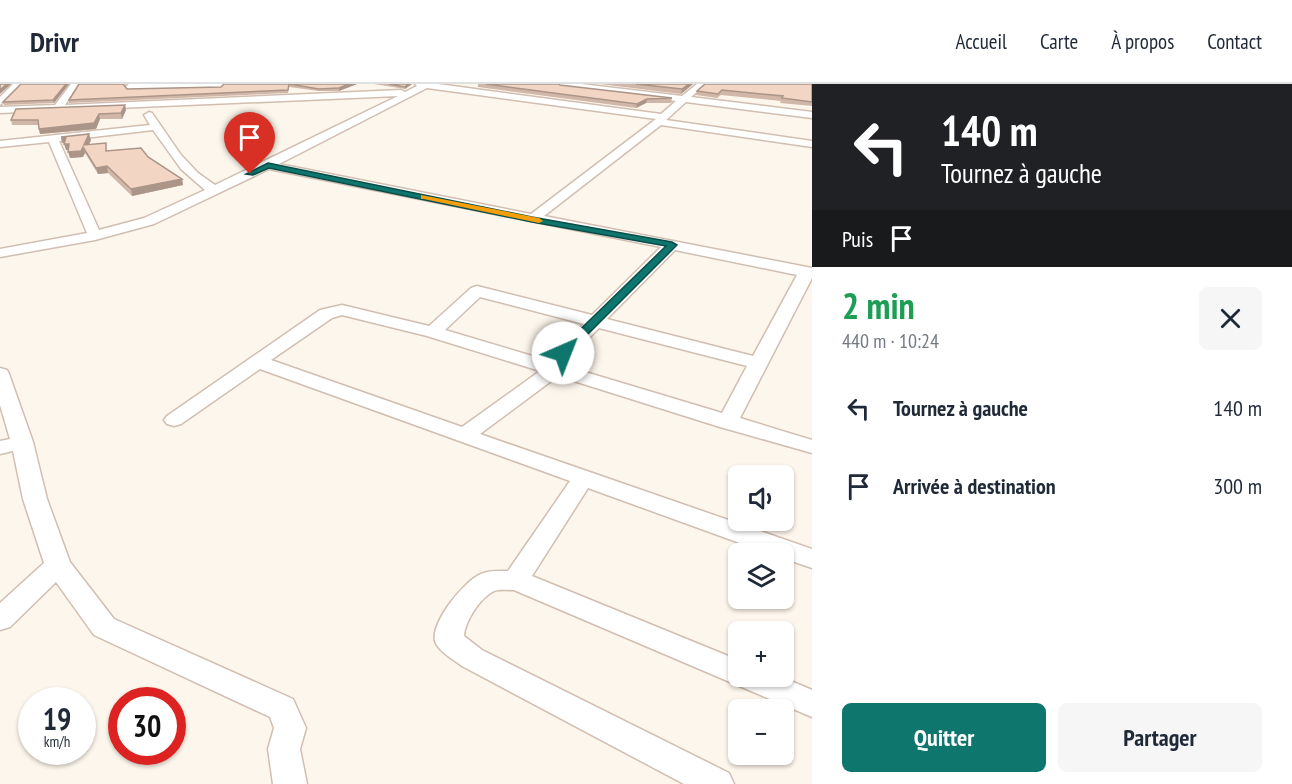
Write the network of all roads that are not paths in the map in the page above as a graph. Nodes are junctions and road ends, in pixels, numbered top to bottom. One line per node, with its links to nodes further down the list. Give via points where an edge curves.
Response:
1 (18, 84): 11 (street)
2 (75, 84): 15 (street)
3 (212, 84): 4 (street); 8 (street); 12 (street)
4 (222, 84)
5 (425, 84): 9 (street); 18 (street)
6 (560, 84): 10 (street)
7 (701, 84): 10 (street)
8 (130, 86): 14 (street)
9 (411, 92): 12 (street); 23 (street)
10 (684, 99): 17 (street); 18 (street)
11 (0, 102)
12 (208, 103): 13 (street)
13 (142, 105): 14 (street); 19 (street)
14 (119, 106): 15 (street)
15 (58, 108): 16 (street)
16 (0, 110)
17 (812, 115)
18 (661, 120): 22 (street); 25 (street)
19 (156, 127): 20 (street); 24 (street, via 195,179)
20 (53, 138): 21 (street); 26 (street)
21 (0, 144)
22 (812, 144)
23 (268, 165): 24 (street); 25 (street)
24 (213, 190): 26 (street, via 149,220)
25 (532, 219): 27 (street)
26 (95, 236): 28 (street)
27 (672, 245): 29 (street); 30 (street)
28 (0, 253)
29 (809, 273): 33 (street)
30 (594, 321): 31 (street, via 477,291); 33 (street); 34 (street)
31 (433, 332): 32 (street, via 342,310 331,311); 34 (street)
32 (258, 362): 36 (street); 38 (street)
33 (757, 363): 37 (street)
34 (551, 369): 37 (street); 38 (street)
35 (0, 374): 39 (street)
36 (174, 420)
37 (727, 423): 40 (street)
38 (465, 435): 41 (street)
39 (11, 445): 43 (street)
40 (812, 447)
41 (584, 477): 42 (street); 44 (street)
42 (812, 559)
43 (58, 565): 45 (street); 49 (street, via 104,627 282,708 290,728 284,749)
44 (516, 580): 46 (street); 50 (street, via 489,581 474,592 452,624 449,640 472,658)
45 (0, 619)
46 (728, 669)
47 (772, 687): 48 (street)
48 (812, 704)
49 (290, 784)
50 (717, 784)

